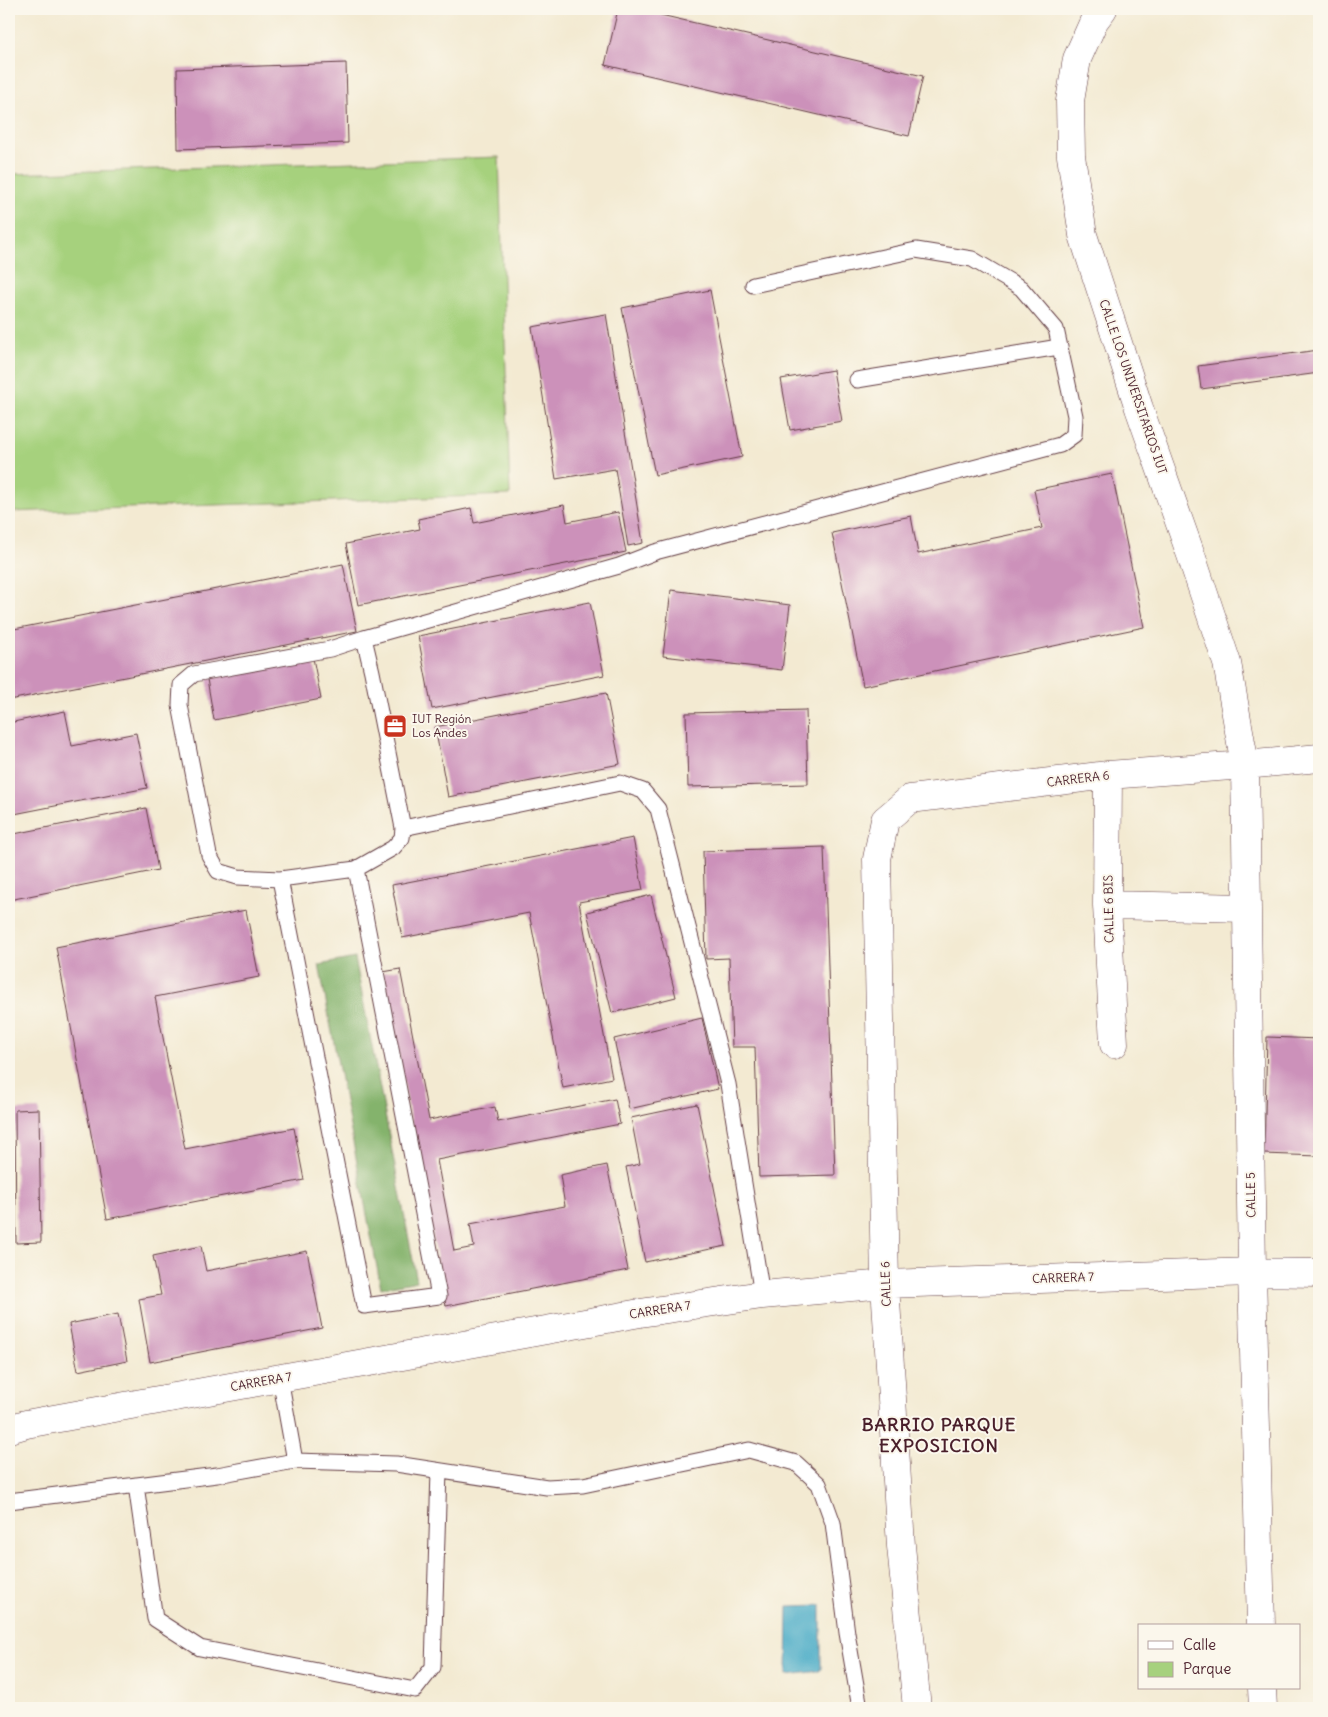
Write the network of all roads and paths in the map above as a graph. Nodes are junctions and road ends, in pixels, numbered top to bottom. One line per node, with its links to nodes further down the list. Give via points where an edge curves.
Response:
1 (1104, 9): 7 (street, CALLE LOS UNIVERSITARIOS IUT, via 1094,22 1077,59 1070,101 1070,156 1083,235 1227,663)
2 (752, 285): 3 (lane, via 916,250 972,259 1021,288 1056,329)
3 (1059, 347): 4 (lane); 5 (lane, via 1075,416 1074,435 1060,445 655,552 610,568)
4 (857, 380)
5 (364, 638): 9 (lane); 12 (lane, via 330,649 194,674 181,685 180,705 209,855 218,871 238,877)
6 (1319, 758): 7 (street, CARRERA 6)
7 (1245, 765): 8 (street, CARRERA 6); 14 (street, CALLE 5)
8 (1108, 775): 10 (street, CARRERA 6, via 910,799 885,820); 13 (street, CALLE 6 BIS)
9 (403, 828): 11 (lane, via 402,838 393,848); 19 (lane, via 620,783 643,791 658,809 728,1084)
10 (877, 859): 18 (street, CALLE 6)
11 (356, 869): 12 (lane); 12 (lane, via 439,1296 364,1306)
12 (280, 879)
13 (1108, 905): 14 (street); 15 (street, CALLE 6 BIS)
14 (1247, 908): 16 (street, CALLE 5)
15 (1114, 1044)
16 (1252, 1272): 17 (street, CARRERA 7); 18 (street, CARRERA 7); 26 (street, CALLE 5)
17 (1319, 1273)
18 (885, 1284): 19 (street, CARRERA 7); 29 (street, CALLE 6, via 901,1546)
19 (762, 1295): 20 (street, CARRERA 7, via 640,1313)
20 (280, 1378): 21 (street, CARRERA 7); 22 (lane)
21 (9, 1429)
22 (295, 1461): 23 (lane, via 396,1464); 24 (lane)
23 (439, 1471): 24 (lane, via 433,1667 414,1690 200,1648 155,1618); 28 (lane, via 547,1487 583,1485 749,1450 796,1463 819,1484 833,1524)
24 (136, 1485): 25 (lane)
25 (9, 1501)
26 (1261, 1624)
27 (1262, 1690): 30 (street)
28 (860, 1708)
29 (917, 1708)
30 (1263, 1708)

